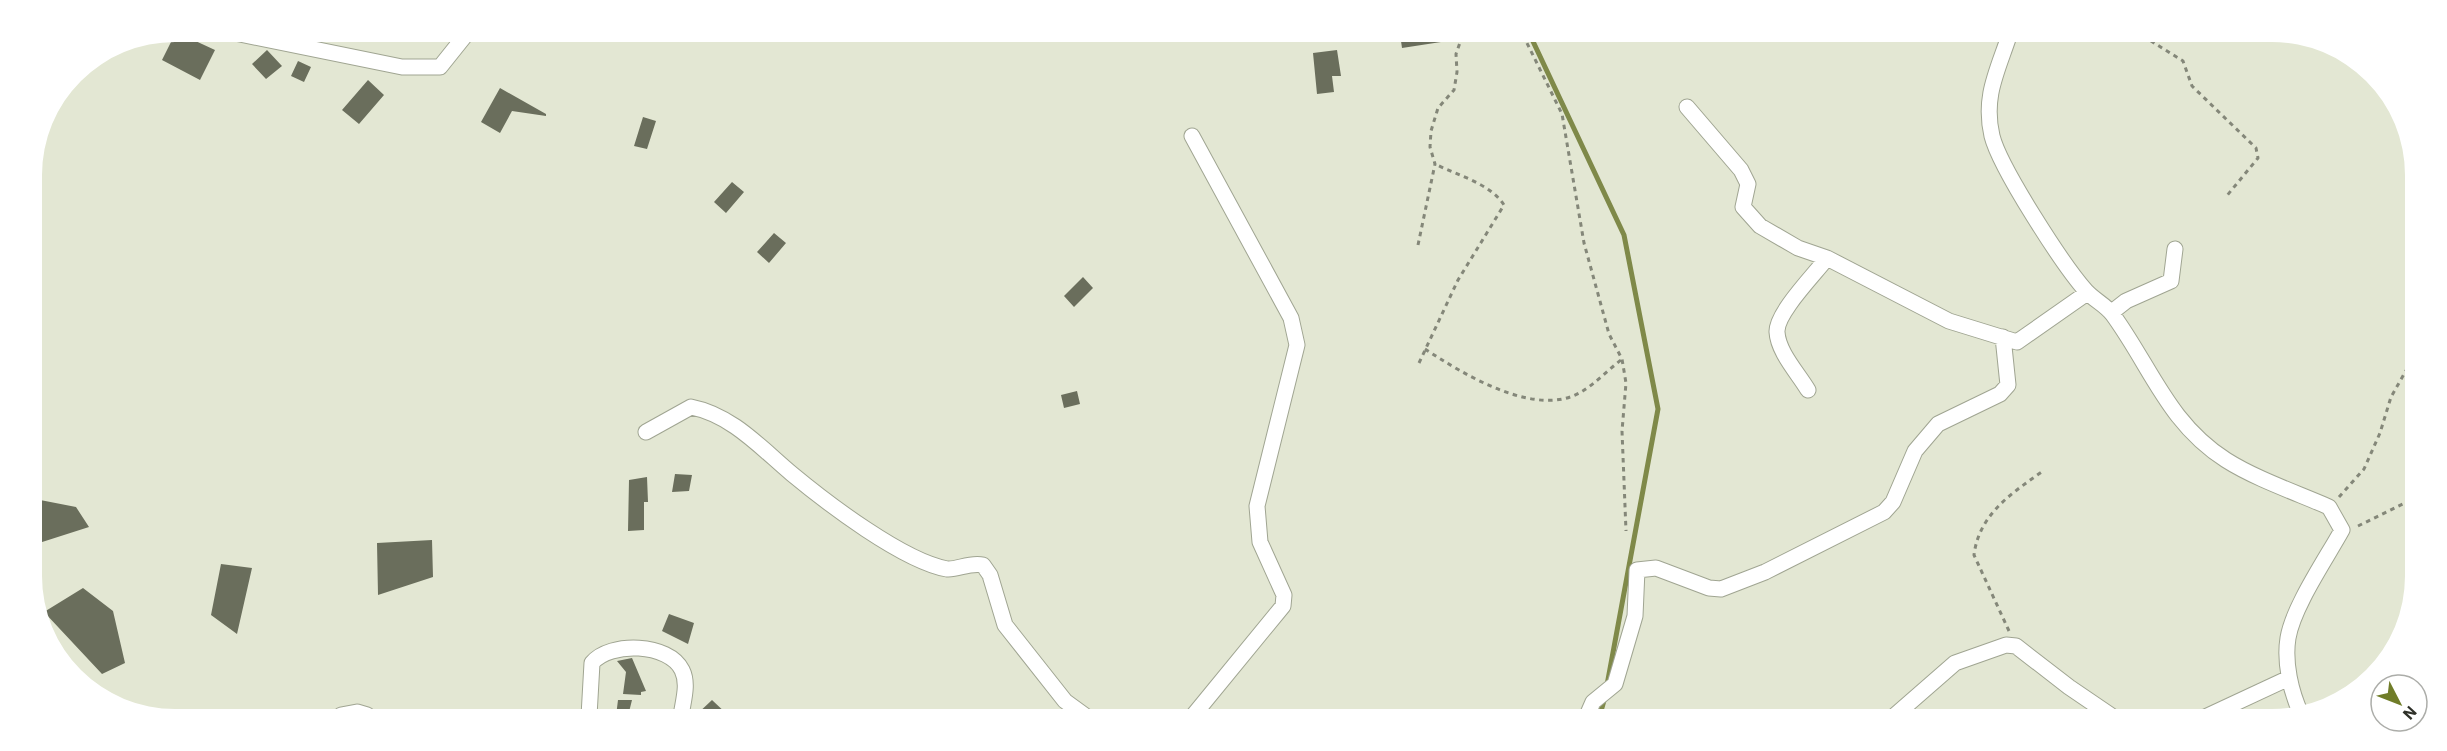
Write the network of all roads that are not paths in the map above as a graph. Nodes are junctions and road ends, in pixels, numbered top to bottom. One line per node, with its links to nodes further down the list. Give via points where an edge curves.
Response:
1 (279, 42): 2 (street, via 402,67 440,67)
2 (460, 42)
3 (2007, 42): 8 (street, via 1988,102 1993,138 2013,181)
4 (1687, 107): 7 (street, via 1741,170 1748,184 1743,207 1749,217 1798,248)
5 (1192, 136): 18 (street, via 1291,318 1297,345 1257,506 1260,542 1284,595 1283,606)
6 (2175, 249): 9 (street, via 2171,281 2126,301)
7 (1827, 258): 10 (street, via 1949,321); 11 (street, via 1780,317 1777,331 1783,350)
8 (2087, 293): 9 (street); 10 (street, via 2017,342)
9 (2112, 312): 13 (street, via 2175,415 2226,460 2329,507 2342,530 2293,620 2288,639)
10 (2003, 337): 19 (street, via 2008,385 2000,393 1938,424 1915,451 1893,502 1884,512 1721,590 1656,568 1637,570 1635,616 1615,684)
11 (1808, 390)
12 (646, 432): 17 (street, via 691,407 705,410 750,436 791,473 890,545 949,569 971,562 983,565 990,575 1005,625 1065,700)
13 (2289, 678): 14 (street); 22 (street)
14 (2298, 706)
15 (589, 709): 16 (street, via 591,663 604,652 623,646 674,659 686,681)
16 (682, 709)
17 (1077, 709)
18 (1199, 709)
19 (1590, 709)
20 (1902, 709): 21 (street, via 1955,663 2006,645 2016,646)
21 (2101, 709)
22 (2222, 709)

